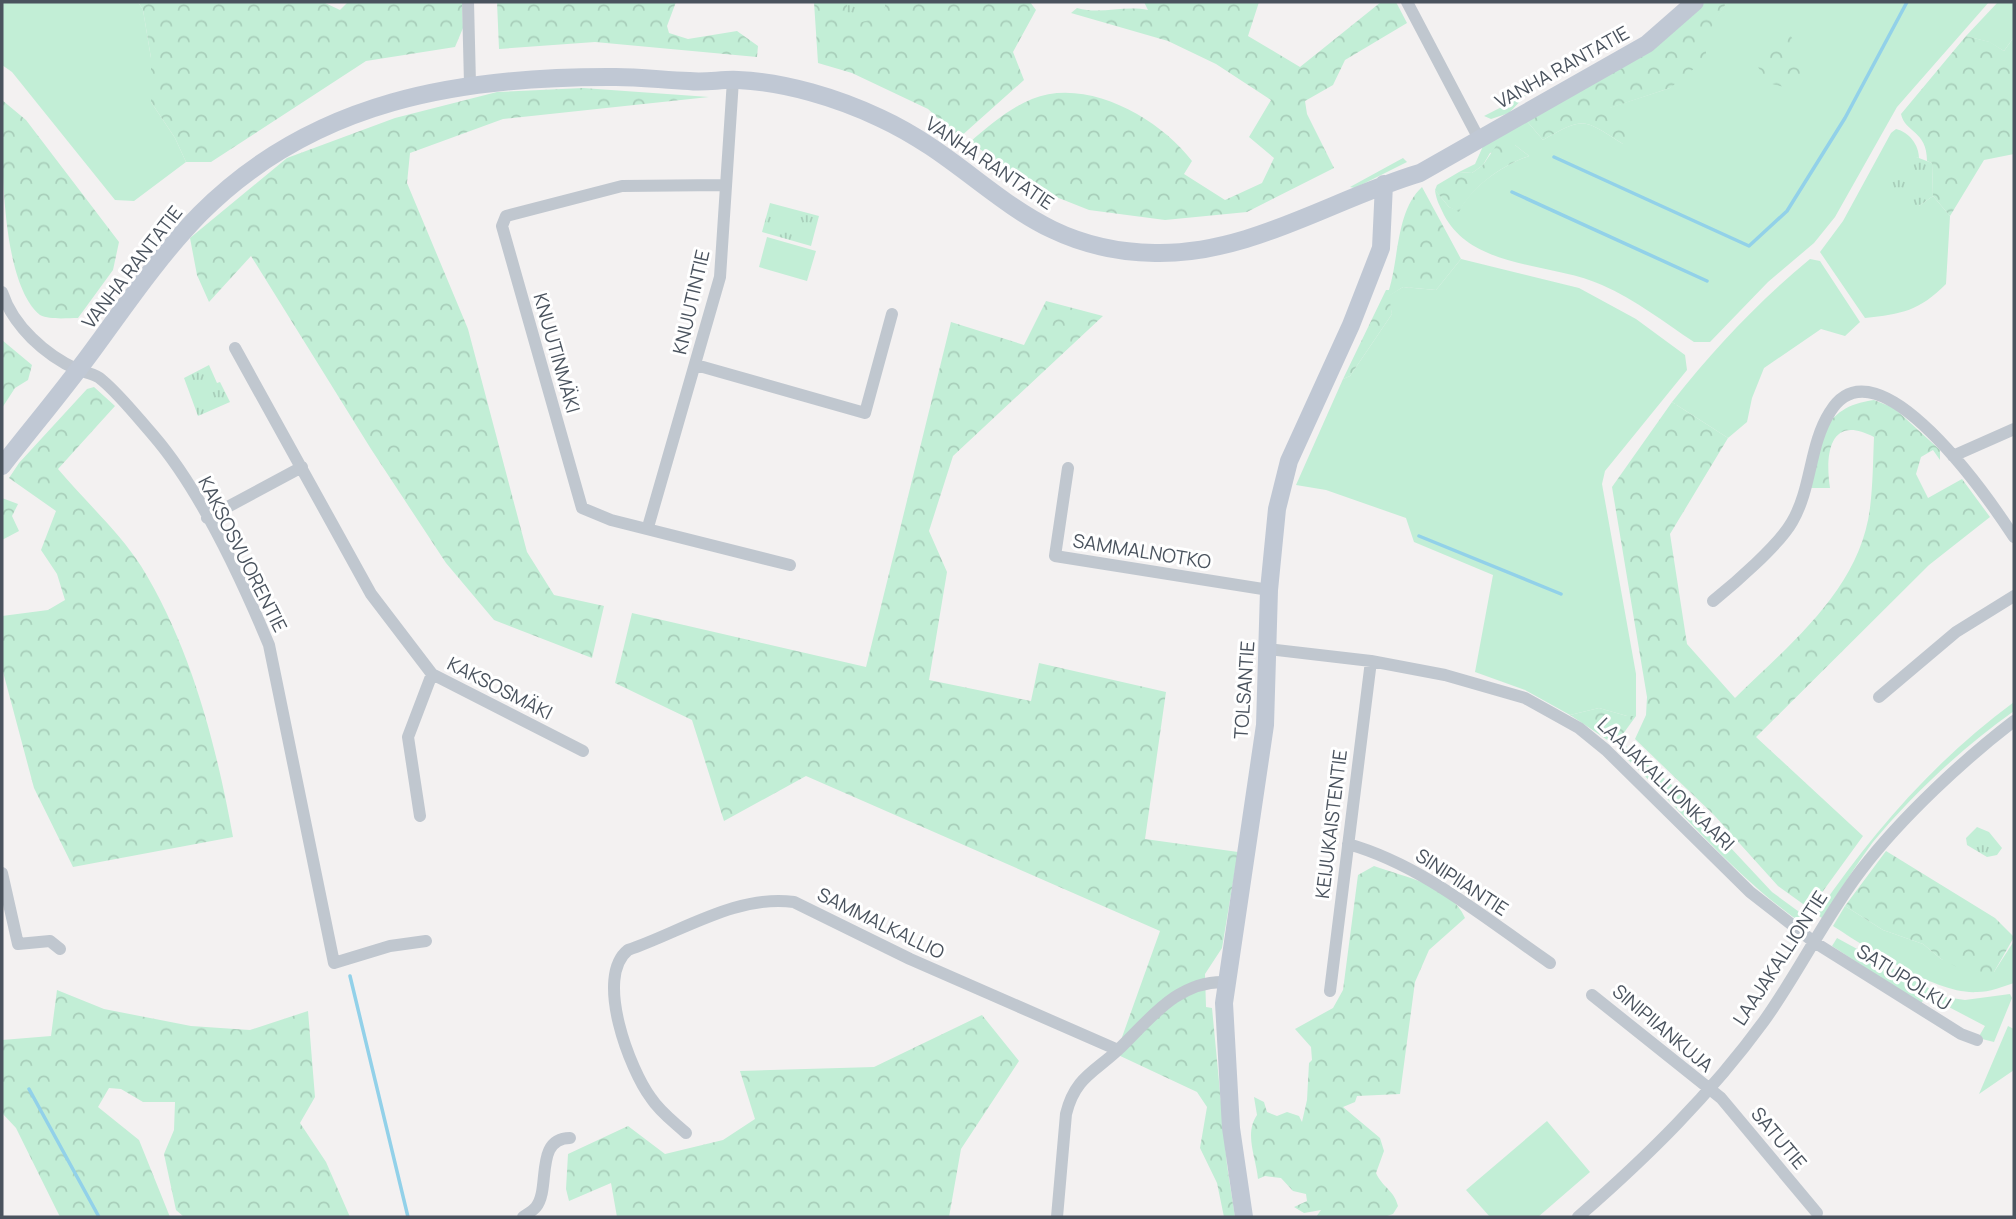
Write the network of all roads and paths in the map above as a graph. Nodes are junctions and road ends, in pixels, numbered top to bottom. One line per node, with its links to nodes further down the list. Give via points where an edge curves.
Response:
1 (468, 2): 5 (street)
2 (1407, 2): 6 (street)
3 (1695, 2): 6 (main road, VANHA RANTATIE, via 1647,44)
4 (733, 80): 5 (main road, VANHA RANTATIE, via 545,78); 7 (main road, VANHA RANTATIE, via 795,90 881,118 946,158 1021,214 1071,239 1107,249 1162,253 1226,244 1284,226); 8 (street, KNUUTINTIE)
5 (470, 84): 13 (main road, VANHA RANTATIE, via 394,100 348,116 252,168 199,215 164,255)
6 (1478, 137): 7 (main road, VANHA RANTATIE, via 1415,163)
7 (1384, 184): 23 (main road, TOLSANTIE, via 1381,248 1281,485)
8 (725, 185): 12 (street, KNUUTINTIE, via 720,276); 20 (street, KNUUTINMÄKI, via 622,186 506,216 502,223 582,508 611,520)
9 (2, 292): 13 (street, KAKSOSVUORENTIE, via 18,326)
10 (892, 314): 12 (street, via 865,413)
11 (235, 348): 17 (street, KAKSOSMÄKI)
12 (696, 365): 20 (street, KNUUTINTIE)
13 (78, 369): 16 (main road, VANHA RANTATIE); 19 (street, KAKSOSVUORENTIE, via 100,378 153,436)
14 (2014, 429): 15 (street)
15 (1953, 456): 21 (street); 25 (street, via 1912,412 1895,401 1865,393 1843,398 1818,436 1791,524)
16 (2, 466)
17 (302, 467): 19 (street); 28 (street, KAKSOSMÄKI, via 370,594)
18 (1068, 468): 23 (street, SAMMALNOTKO, via 1055,556)
19 (207, 518): 35 (street, KAKSOSVUORENTIE, via 270,645 334,963 390,946)
20 (648, 527): 22 (street, KNUUTINMÄKI)
21 (2014, 537)
22 (790, 565)
23 (1269, 590): 26 (main road, TOLSANTIE)
24 (2014, 596): 29 (street, via 1956,632)
25 (1713, 601)
26 (1268, 649): 27 (street, LAAJAKALLIONKAARI); 39 (main road, TOLSANTIE, via 1265,725)
27 (1371, 661): 33 (street, KEIJUKAISTENTIE); 36 (street, LAAJAKALLIONKAARI, via 1445,675 1525,698 1579,728 1750,892)
28 (432, 674): 31 (street, KAKSOSMÄKI); 32 (street, via 408,737)
29 (1879, 697)
30 (2014, 721): 36 (street, LAAJAKALLIONTIE, via 1924,802 1863,868)
31 (583, 751)
32 (420, 816)
33 (1348, 844): 38 (street, SINIPIIANTIE, via 1408,868); 40 (street, KEIJUKAISTENTIE)
34 (2, 873): 37 (street, via 18,944 50,942)
35 (426, 941)
36 (1814, 942): 42 (street, SATUPOLKU); 44 (street, LAAJAKALLIONTIE, via 1765,1020)
37 (60, 949)
38 (1550, 962)
39 (1226, 982): 43 (street, via 1190,987 1149,1015); 50 (main road, TOLSANTIE, via 1227,1070)
40 (1330, 991)
41 (1592, 995): 44 (street, SINIPIIANKUJA)
42 (1977, 1040)
43 (1118, 1050): 45 (street, SAMMALKALLIO, via 910,959 794,902 740,906 622,955 615,982 623,1046 651,1098); 49 (street, via 1080,1080 1069,1099)
44 (1709, 1091): 47 (street, SATUTIE, via 1721,1098); 51 (street, LAAJAKALLIONTIE, via 1658,1146)
45 (687, 1133)
46 (570, 1138): 48 (street, via 559,1140 550,1150 537,1207)
47 (1817, 1213)
48 (523, 1217)
49 (1057, 1217)
50 (1244, 1217)
51 (1578, 1217)

